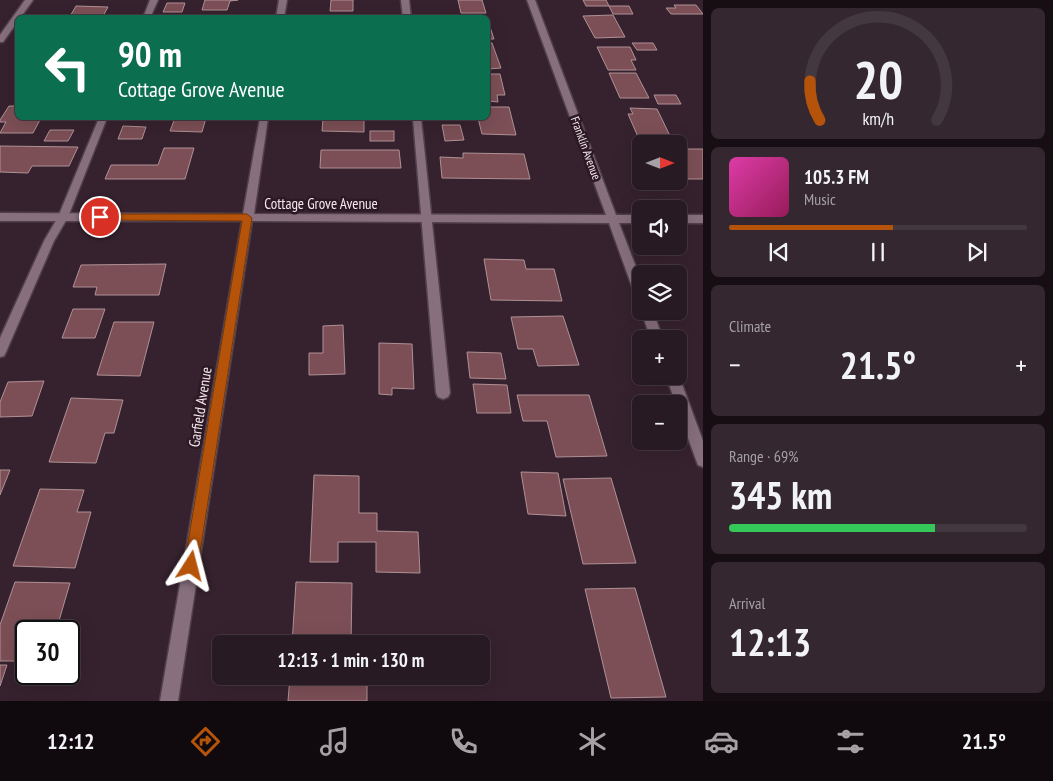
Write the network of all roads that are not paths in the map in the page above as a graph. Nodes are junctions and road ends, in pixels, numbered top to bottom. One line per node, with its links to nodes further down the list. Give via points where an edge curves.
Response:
1 (29, 0): 6 (street)
2 (154, 0): 7 (street)
3 (283, 0): 8 (street)
4 (405, 0): 9 (street)
5 (531, 0): 19 (street, Franklin Avenue)
6 (18, 15)
7 (147, 15)
8 (280, 15)
9 (406, 15)
10 (15, 19): 11 (street)
11 (0, 40)
12 (103, 120): 16 (street)
13 (264, 120): 17 (street, Garfield Avenue)
14 (416, 120): 18 (street)
15 (0, 217): 16 (street, Cottage Grove Avenue)
16 (63, 217): 17 (street, Cottage Grove Avenue); 24 (street, via 49,241)
17 (247, 218): 18 (street, Cottage Grove Avenue); 28 (street, Garfield Avenue)
18 (427, 218): 19 (street, Cottage Grove Avenue); 26 (street)
19 (613, 219): 20 (street, Cottage Grove Avenue); 23 (street, Franklin Avenue)
20 (632, 219)
21 (687, 220): 22 (street)
22 (703, 220)
23 (632, 271)
24 (0, 352)
25 (675, 385): 27 (street)
26 (443, 393)
27 (703, 460)
28 (169, 701)

